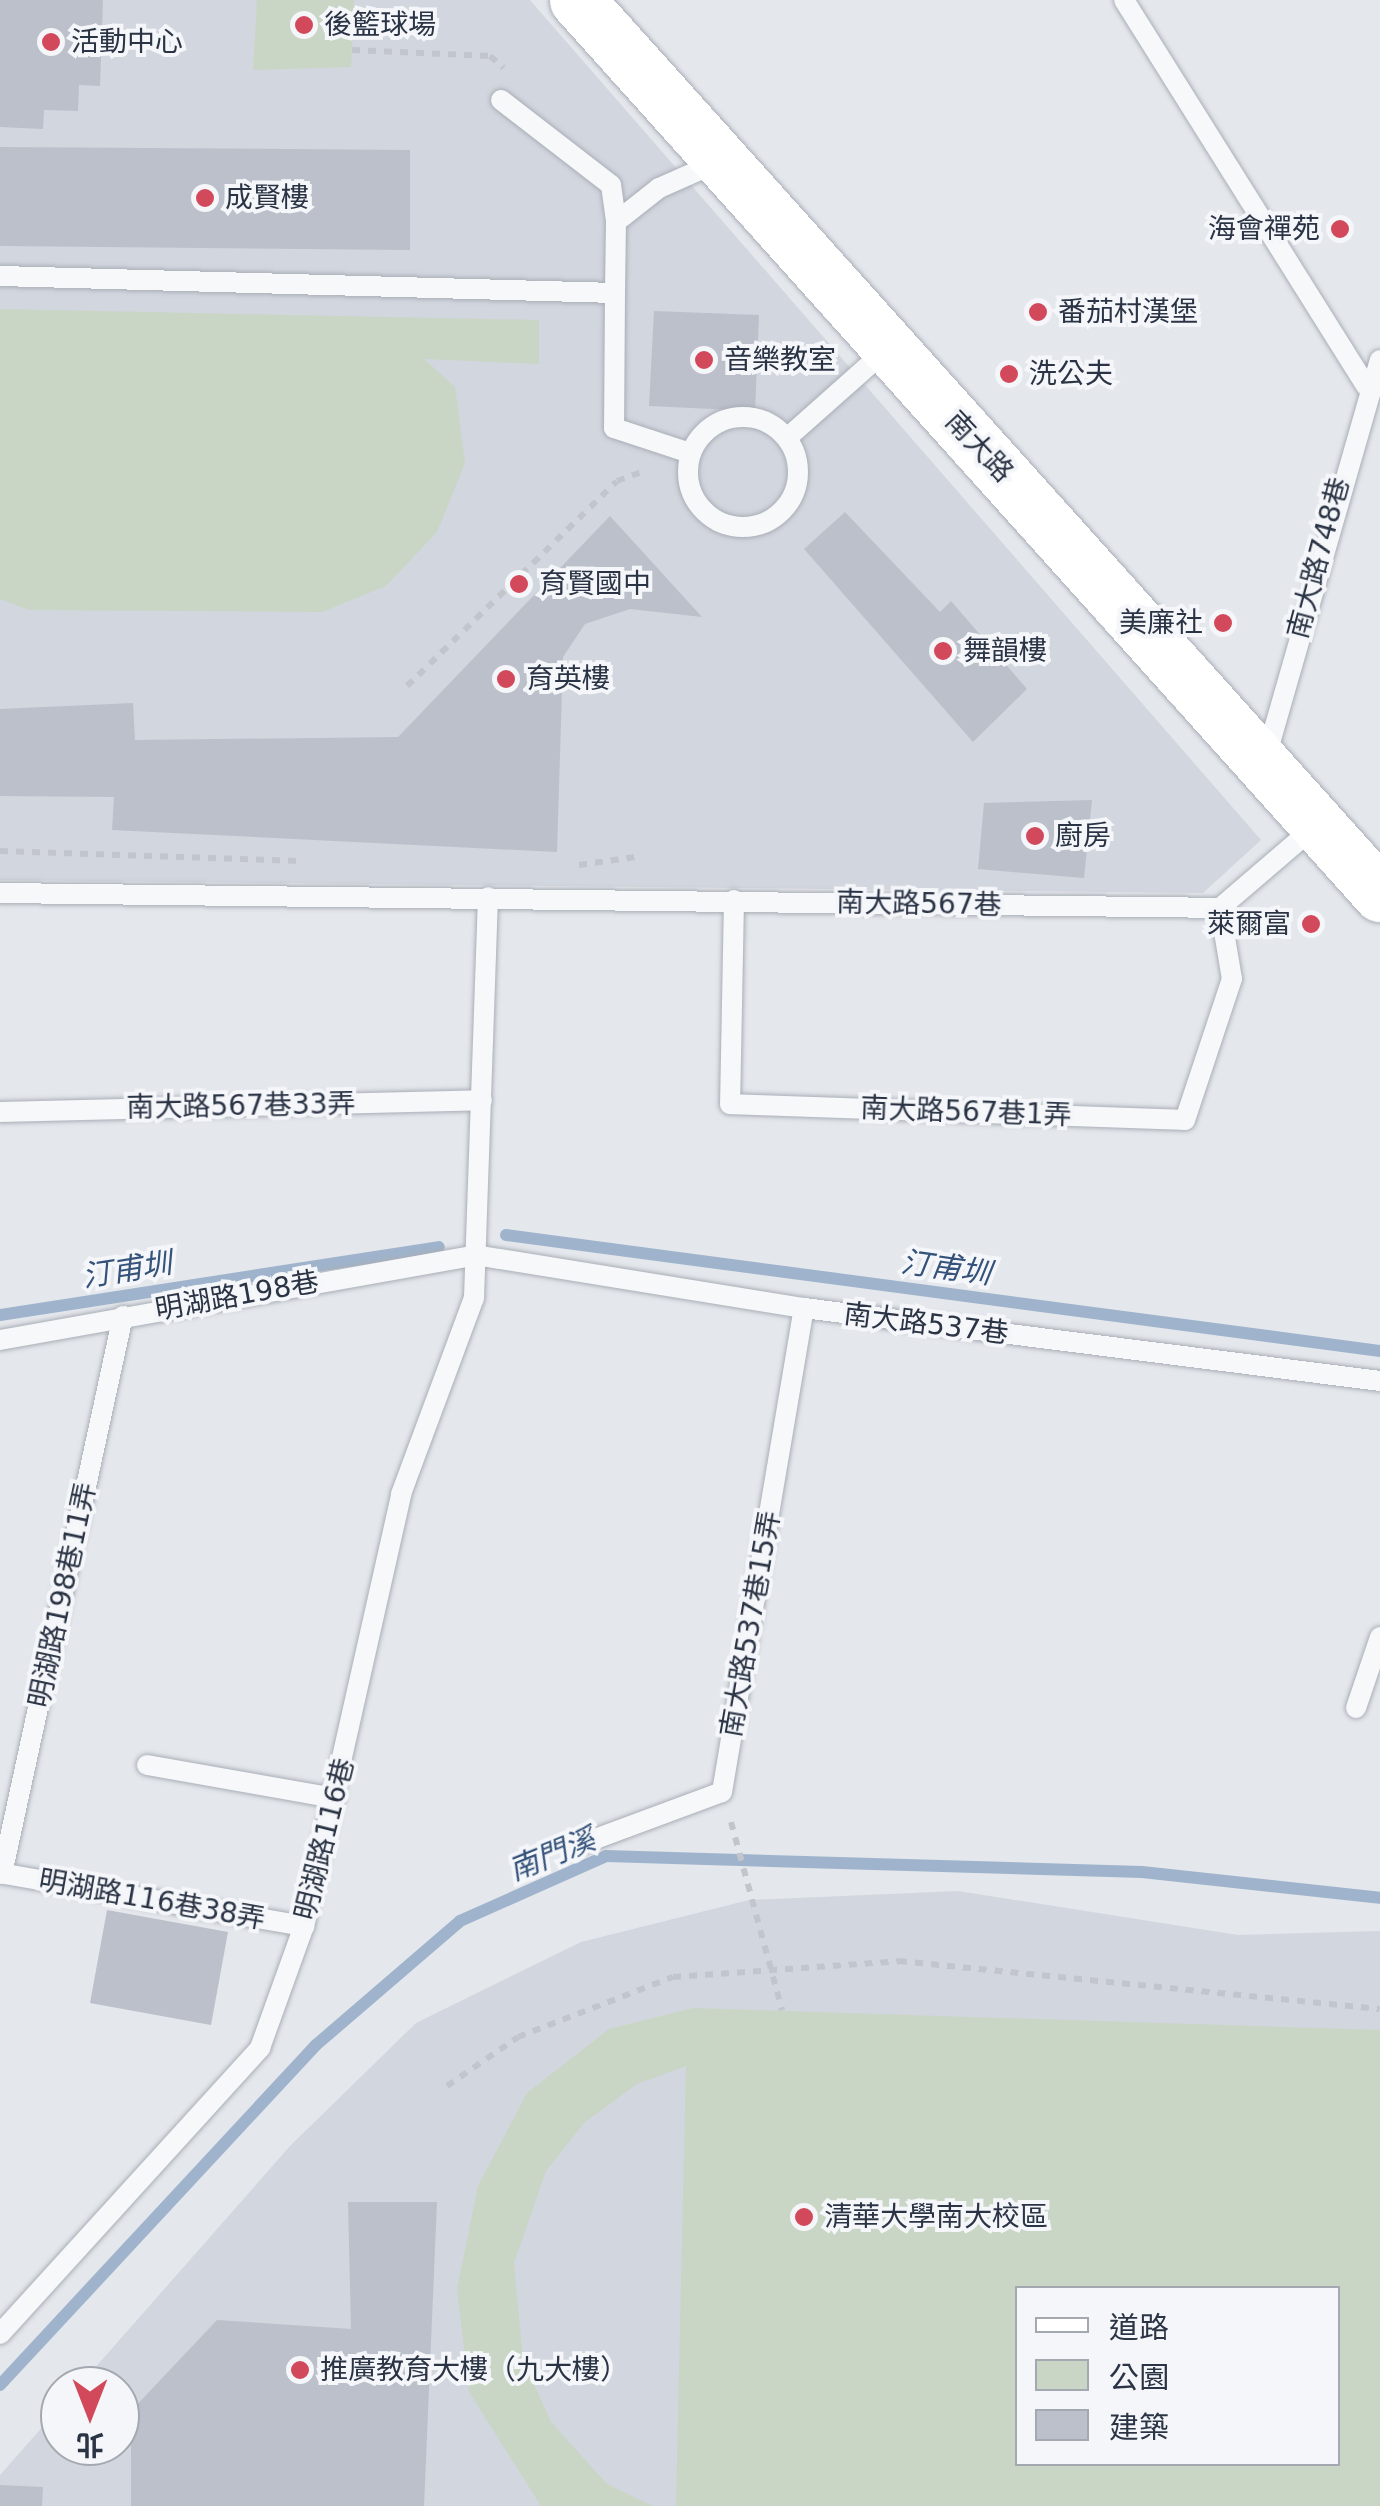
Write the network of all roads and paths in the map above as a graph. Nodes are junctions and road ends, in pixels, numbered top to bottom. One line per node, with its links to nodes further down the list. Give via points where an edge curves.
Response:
1 (577, 0): 4 (main road, 南大路)
2 (1124, 0): 10 (lane)
3 (501, 100): 5 (lane, via 611,185)
4 (720, 161): 5 (lane, via 659,188); 8 (main road, 南大路)
5 (616, 222): 7 (lane)
6 (0, 276): 7 (lane)
7 (615, 293): 12 (lane, via 614,428)
8 (888, 348): 11 (lane); 14 (main road, 南大路)
9 (1380, 360): 10 (lane, 南大路748巷)
10 (1366, 386): 14 (lane, 南大路748巷)
11 (786, 438): 12 (lane, via 742,416 710,427); 12 (lane, via 797,486 779,514 748,527 699,506)
12 (690, 454): 13 (path, via 617,481)
13 (407, 686)
14 (1266, 759): 15 (main road, 南大路)
15 (1318, 824): 21 (main road, 南大路); 24 (lane)
16 (0, 851): 18 (path)
17 (642, 856): 19 (path)
18 (316, 861)
19 (570, 866)
20 (0, 894): 22 (lane, 南大路567巷)
21 (1380, 894)
22 (488, 897): 23 (lane, 南大路567巷); 25 (lane)
23 (734, 900): 24 (lane, 南大路567巷); 24 (lane, 南大路567巷1弄, via 730,1104 1185,1120 1232,979)
24 (1220, 908)
25 (482, 1100): 26 (lane, 南大路567巷33弄); 27 (lane)
26 (0, 1112)
27 (474, 1254): 28 (lane, 南大路537巷); 29 (lane, 明湖路198巷); 36 (lane, 明湖路116巷, via 474,1298 401,1494)
28 (804, 1308): 31 (lane, 南大路537巷); 35 (lane, 南大路537巷15弄)
29 (124, 1316): 30 (lane, 明湖路198巷); 38 (lane, 明湖路198巷11弄)
30 (0, 1340)
31 (1380, 1381)
32 (1380, 1636): 33 (lane)
33 (1356, 1708)
34 (146, 1765): 36 (lane)
35 (722, 1792): 37 (lane); 40 (path)
36 (336, 1798): 39 (lane, 明湖路116巷)
37 (582, 1844)
38 (1, 1873): 39 (lane, 明湖路116巷38弄)
39 (304, 1926): 44 (lane, 明湖路116巷, via 260,2048)
40 (775, 1975): 41 (path, via 899,1962); 42 (path); 43 (path, via 672,1977 518,2037)
41 (1380, 2009)
42 (782, 2010)
43 (447, 2086)
44 (0, 2334)

